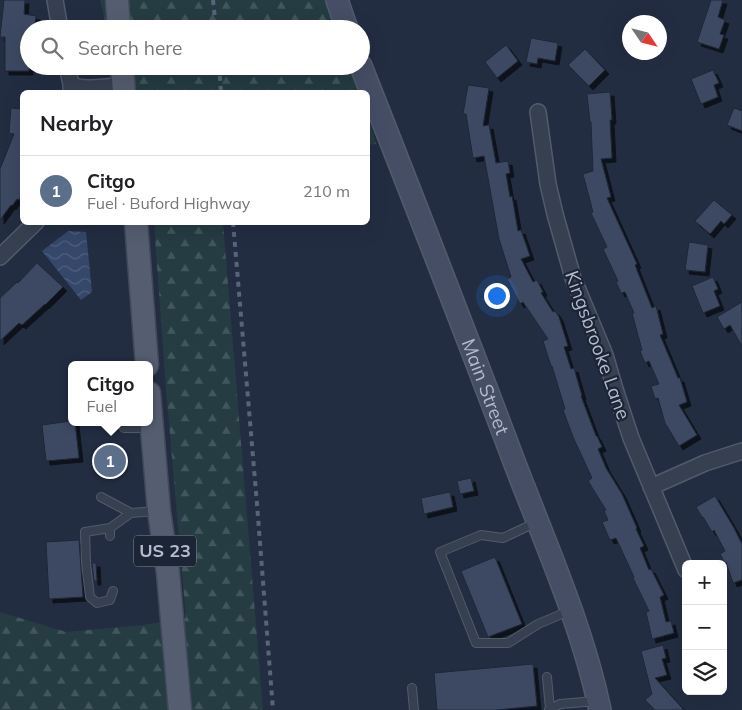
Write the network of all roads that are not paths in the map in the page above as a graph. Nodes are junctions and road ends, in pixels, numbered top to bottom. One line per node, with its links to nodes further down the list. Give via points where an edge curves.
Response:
1 (55, 0): 4 (street)
2 (117, 0): 5 (main road)
3 (337, 0): 6 (street)
4 (58, 20)
5 (118, 20)
6 (344, 20)
7 (69, 75): 10 (street)
8 (365, 75): 23 (street, Main Street)
9 (123, 81): 10 (street)
10 (71, 88)
11 (538, 112): 19 (street, Kingsbrooke Lane, via 548,184 573,278)
12 (33, 225): 14 (street)
13 (136, 225): 15 (main road)
14 (0, 257)
15 (147, 361)
16 (124, 428): 17 (lane)
17 (151, 428): 21 (main road, US 23)
18 (742, 451): 19 (street, via 705,462)
19 (652, 487): 24 (street, Kingsbrooke Lane)
20 (101, 497): 22 (lane)
21 (159, 511): 22 (lane); 30 (main road, US 23)
22 (131, 513): 25 (lane, via 110,532 85,532 90,597 97,603 110,600)
23 (537, 522): 26 (street, Main Street); 26 (lane, via 504,538 481,535 440,552 476,643 508,643 538,624)
24 (682, 560)
25 (113, 591)
26 (571, 610): 29 (street, Main Street)
27 (547, 677): 32 (lane)
28 (412, 688): 31 (lane)
29 (599, 705): 32 (lane, via 560,704)
30 (180, 710)
31 (414, 710)
32 (549, 710)

